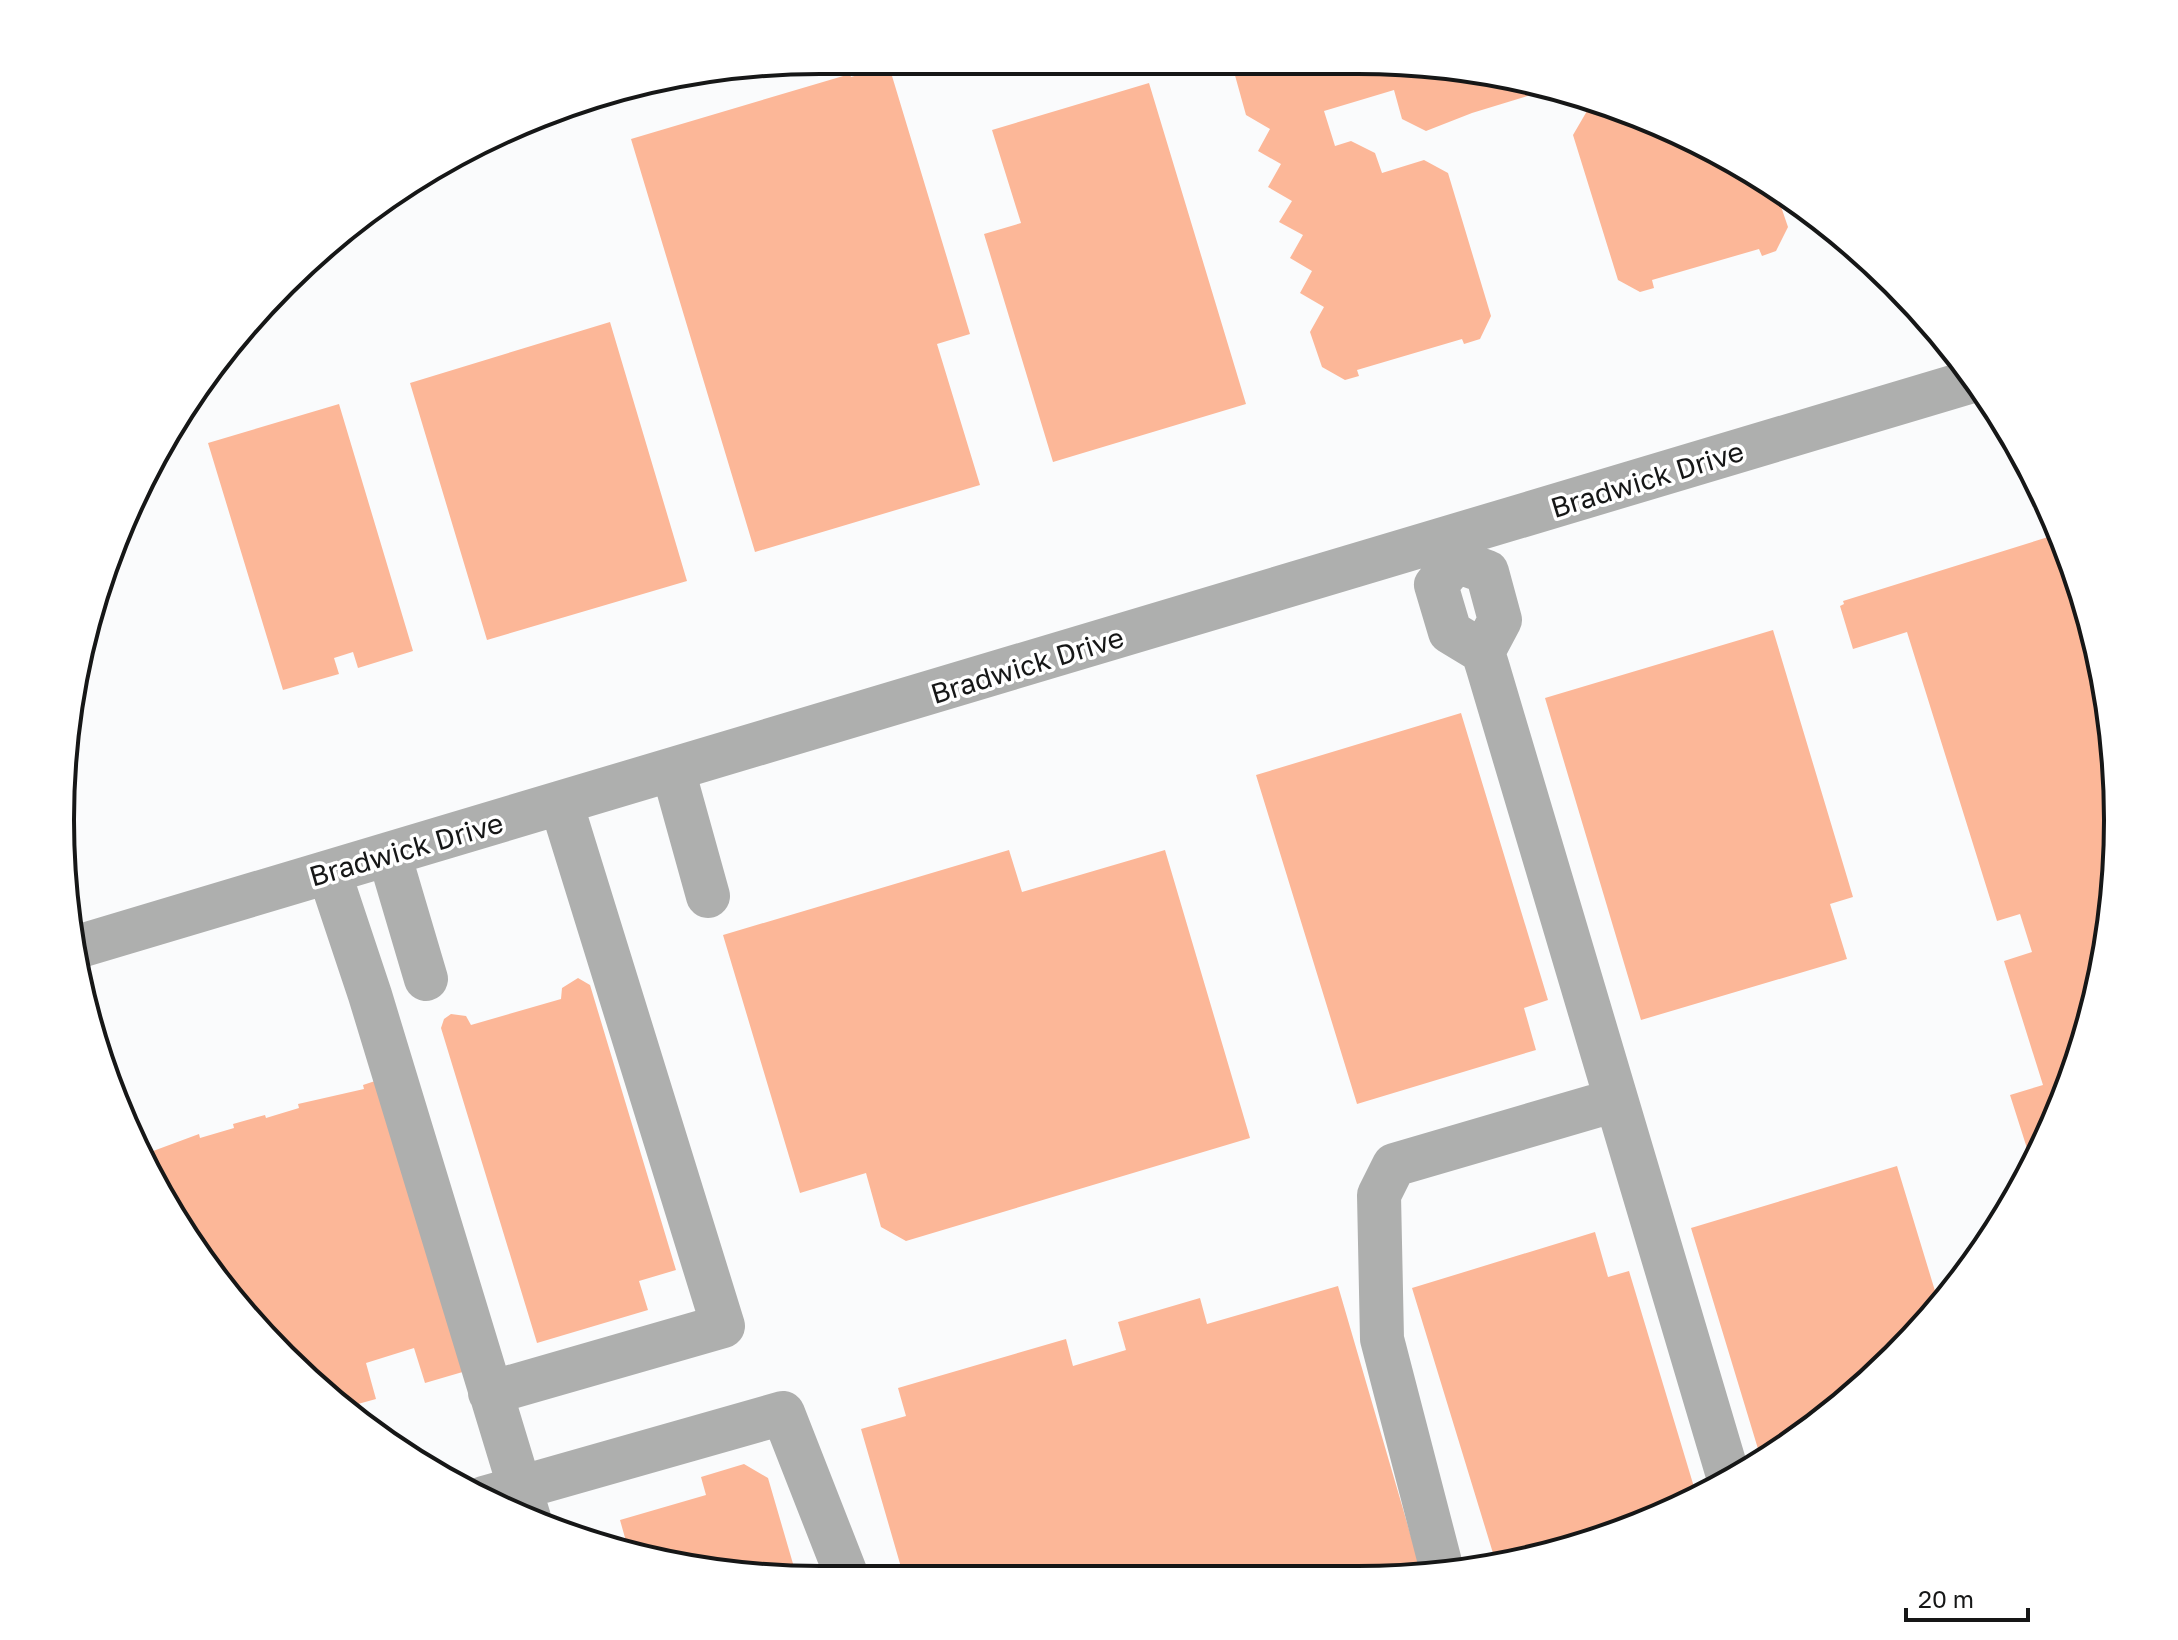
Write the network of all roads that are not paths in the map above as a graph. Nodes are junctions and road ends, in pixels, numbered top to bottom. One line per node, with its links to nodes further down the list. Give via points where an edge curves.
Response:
1 (1963, 384): 2 (street, Bradwick Drive)
2 (1452, 550): 3 (street, Bradwick Drive); 10 (street, via 1487,572 1500,620 1483,652)
3 (673, 770): 4 (street, Bradwick Drive); 7 (street)
4 (561, 803): 5 (street, Bradwick Drive); 11 (street, via 723,1326)
5 (389, 854): 6 (street, Bradwick Drive); 9 (street)
6 (329, 872): 8 (street, Bradwick Drive); 11 (street)
7 (708, 896)
8 (85, 945)
9 (426, 979)
10 (1616, 1100): 12 (street); 15 (street, via 1394,1165 1379,1195 1382,1339)
11 (490, 1393): 13 (street)
12 (1726, 1469)
13 (510, 1498)
14 (516, 1500): 16 (street, via 783,1413)
15 (1440, 1561)
16 (843, 1566)

